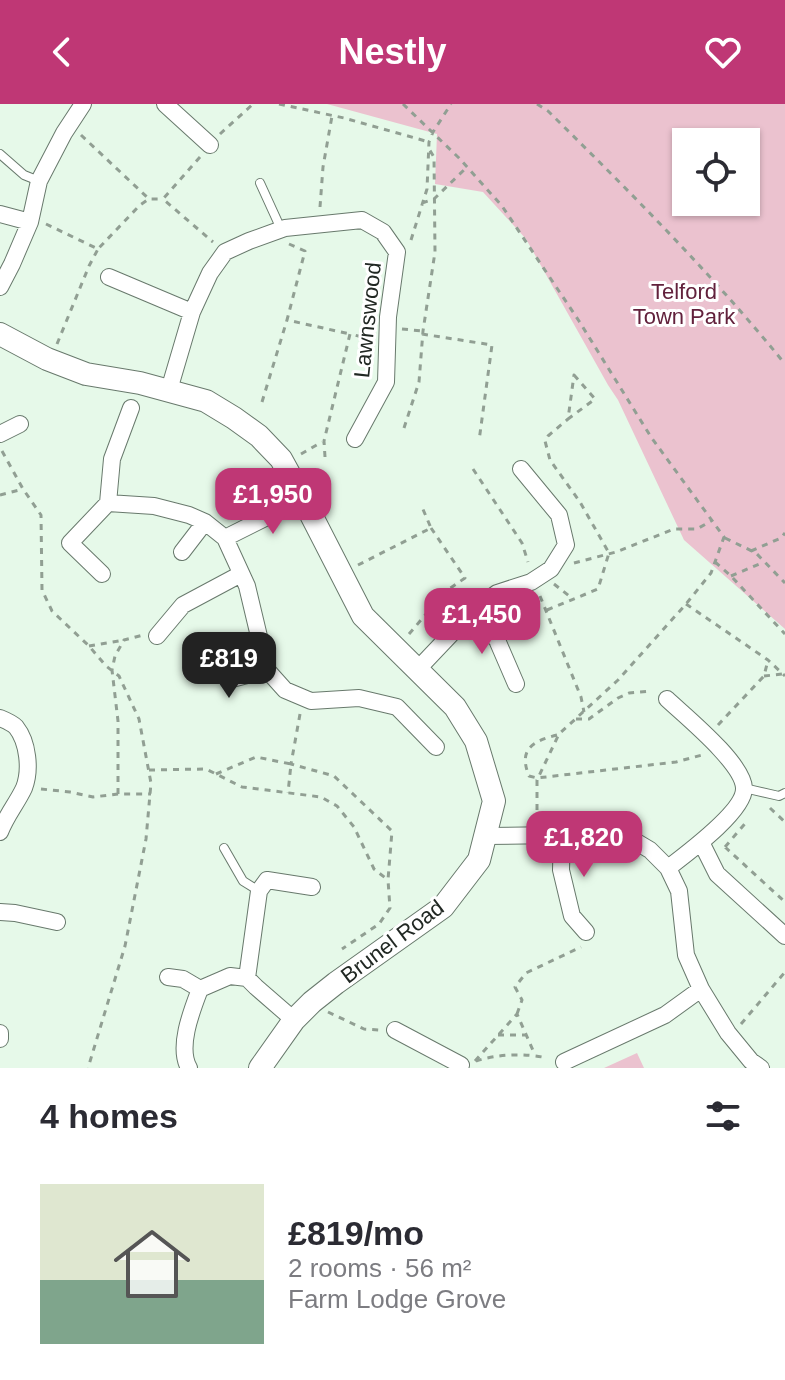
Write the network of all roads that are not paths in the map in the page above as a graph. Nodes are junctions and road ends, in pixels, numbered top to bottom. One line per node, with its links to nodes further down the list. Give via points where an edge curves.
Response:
1 (83, 104): 5 (street)
2 (165, 104): 3 (street)
3 (210, 145)
4 (0, 154): 5 (lane)
5 (39, 181): 8 (street)
6 (260, 183): 9 (lane)
7 (0, 214): 8 (street)
8 (30, 218): 11 (street)
9 (279, 230): 12 (street, Lawnswood, via 225,252); 18 (street, Lawnswood, via 362,220 383,232 397,252 386,382)
10 (109, 277): 12 (street)
11 (0, 287)
12 (192, 312): 14 (street)
13 (0, 334): 14 (street, Brunel Road, via 86,374)
14 (169, 390): 20 (street, Brunel Road, via 206,401 259,436 284,464)
15 (131, 408): 21 (street, via 112,459)
16 (20, 424): 17 (street)
17 (0, 434)
18 (355, 439)
19 (521, 469): 28 (street, via 559,515 566,545 544,574 497,593)
20 (303, 499): 23 (street); 32 (street, Brunel Road, via 363,616)
21 (108, 503): 22 (street, via 154,506); 25 (street, via 70,543)
22 (205, 522): 23 (street); 24 (street)
23 (225, 538): 26 (street)
24 (182, 552)
25 (102, 574)
26 (241, 574): 29 (street, via 183,605); 31 (street)
27 (442, 601): 28 (lane)
28 (468, 617): 32 (street); 33 (street, via 497,640)
29 (157, 636)
30 (222, 663): 31 (street, via 228,680)
31 (267, 670): 36 (street, via 285,690 311,701 359,698 397,707)
32 (417, 670): 41 (street, Brunel Road, via 455,707 476,741 494,801)
33 (516, 684)
34 (667, 699): 37 (street, via 726,755)
35 (0, 718): 39 (street, via 15,726 27,758 25,785)
36 (436, 747)
37 (744, 788): 38 (lane); 42 (street, via 739,802)
38 (785, 793)
39 (1, 824)
40 (562, 835): 41 (street); 44 (street, via 623,834); 49 (street, via 561,870 572,916)
41 (485, 836): 55 (street, Brunel Road, via 479,860 443,907 336,983)
42 (701, 842): 44 (street); 50 (street, via 717,874)
43 (224, 848): 46 (lane, via 243,881)
44 (668, 868): 54 (street, via 679,891 686,955)
45 (312, 887): 46 (street, via 267,880)
46 (259, 891): 52 (street)
47 (0, 912): 48 (street)
48 (57, 922)
49 (586, 932)
50 (785, 936)
51 (168, 977): 53 (street)
52 (247, 978): 53 (street, via 230,976); 55 (street)
53 (200, 989): 58 (street, via 188,1020)
54 (701, 989): 57 (street, via 665,1015); 61 (street, via 731,1036)
55 (294, 1020): 59 (street, Brunel Road)
56 (395, 1030): 60 (street)
57 (564, 1062)
58 (189, 1068)
59 (260, 1068)
60 (459, 1068)
61 (761, 1068)

